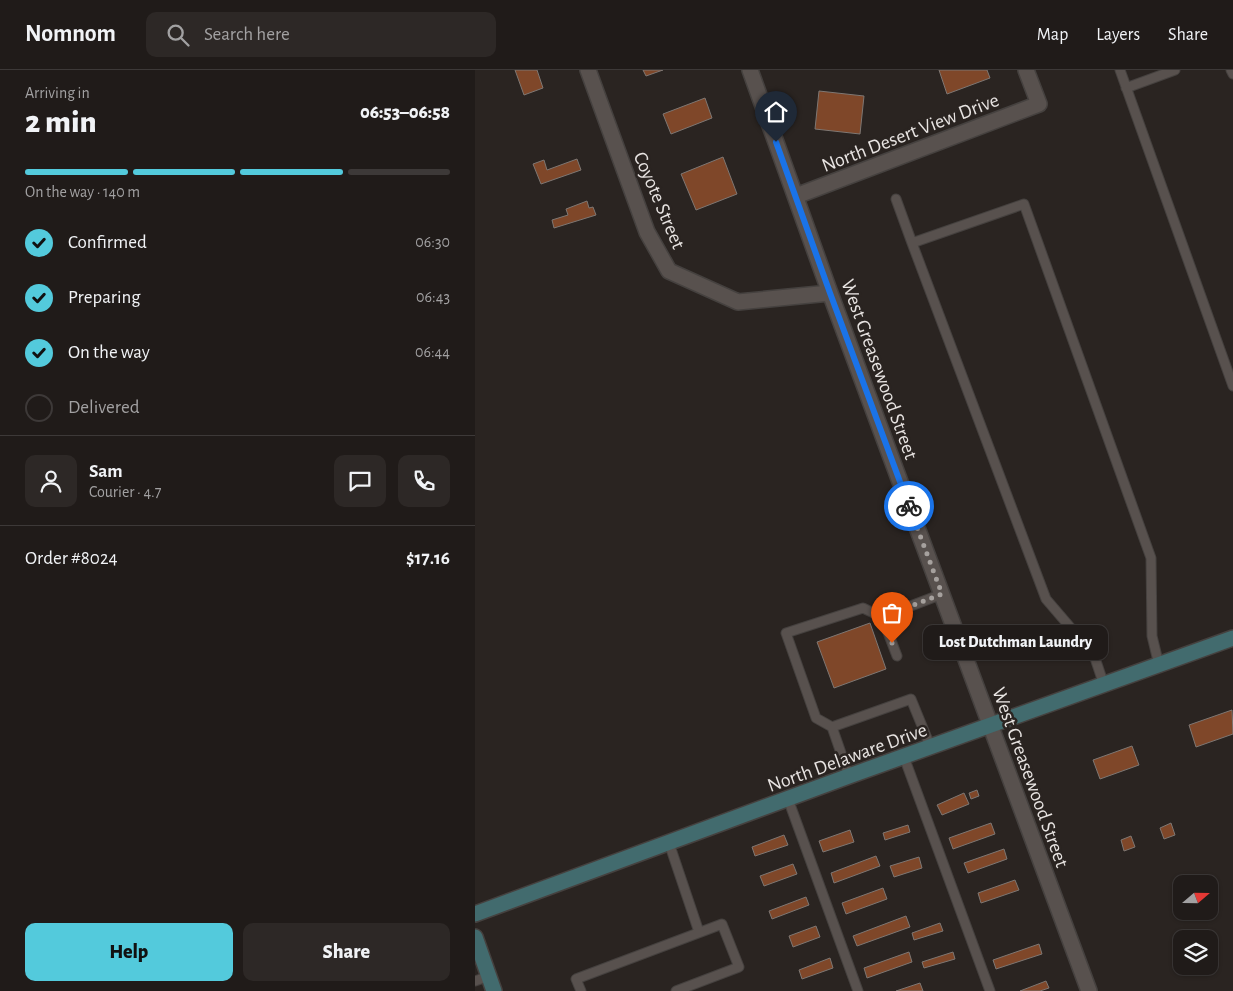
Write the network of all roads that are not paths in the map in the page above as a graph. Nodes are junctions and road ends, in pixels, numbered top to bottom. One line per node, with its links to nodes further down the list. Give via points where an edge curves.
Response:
1 (588, 70): 12 (street, Coyote Street, via 647,232 669,271 738,302)
2 (750, 70): 9 (street, West Greasewood Street)
3 (1027, 70): 9 (street, North Desert View Drive, via 1039,104)
4 (1120, 70): 8 (lane)
5 (1175, 70): 8 (lane)
6 (1231, 70): 7 (lane)
7 (1233, 74)
8 (1126, 88): 13 (lane)
9 (796, 196): 12 (street, West Greasewood Street)
10 (896, 198): 11 (lane)
11 (913, 243): 18 (lane, via 1024,204 1151,558 1152,636); 19 (lane, via 1046,599 1094,655)
12 (830, 293): 14 (street, West Greasewood Street)
13 (1233, 386)
14 (942, 594): 15 (lane); 20 (street, West Greasewood Street)
15 (882, 617): 17 (lane); 21 (lane, via 863,608 786,633 816,718)
16 (1233, 638): 18 (street, North Delaware Drive)
17 (897, 656)
18 (1159, 665): 19 (street, North Delaware Drive)
19 (1104, 685): 20 (street, North Delaware Drive)
20 (990, 726): 22 (street, North Delaware Drive); 36 (street, West Greasewood Street)
21 (832, 727): 22 (lane, via 911,699); 24 (lane)
22 (931, 748): 23 (street, North Delaware Drive)
23 (904, 757): 24 (street, North Delaware Drive); 35 (lane)
24 (849, 776): 25 (street, North Delaware Drive)
25 (788, 799): 26 (street, North Delaware Drive); 34 (lane)
26 (669, 843): 27 (street, North Delaware Drive); 28 (lane)
27 (475, 914)
28 (699, 932): 32 (lane, via 576,979); 33 (lane, via 722,924 739,967)
29 (475, 937): 30 (street)
30 (482, 979): 31 (street)
31 (494, 991)
32 (581, 991)
33 (676, 991)
34 (858, 991)
35 (989, 991)
36 (1089, 991)

